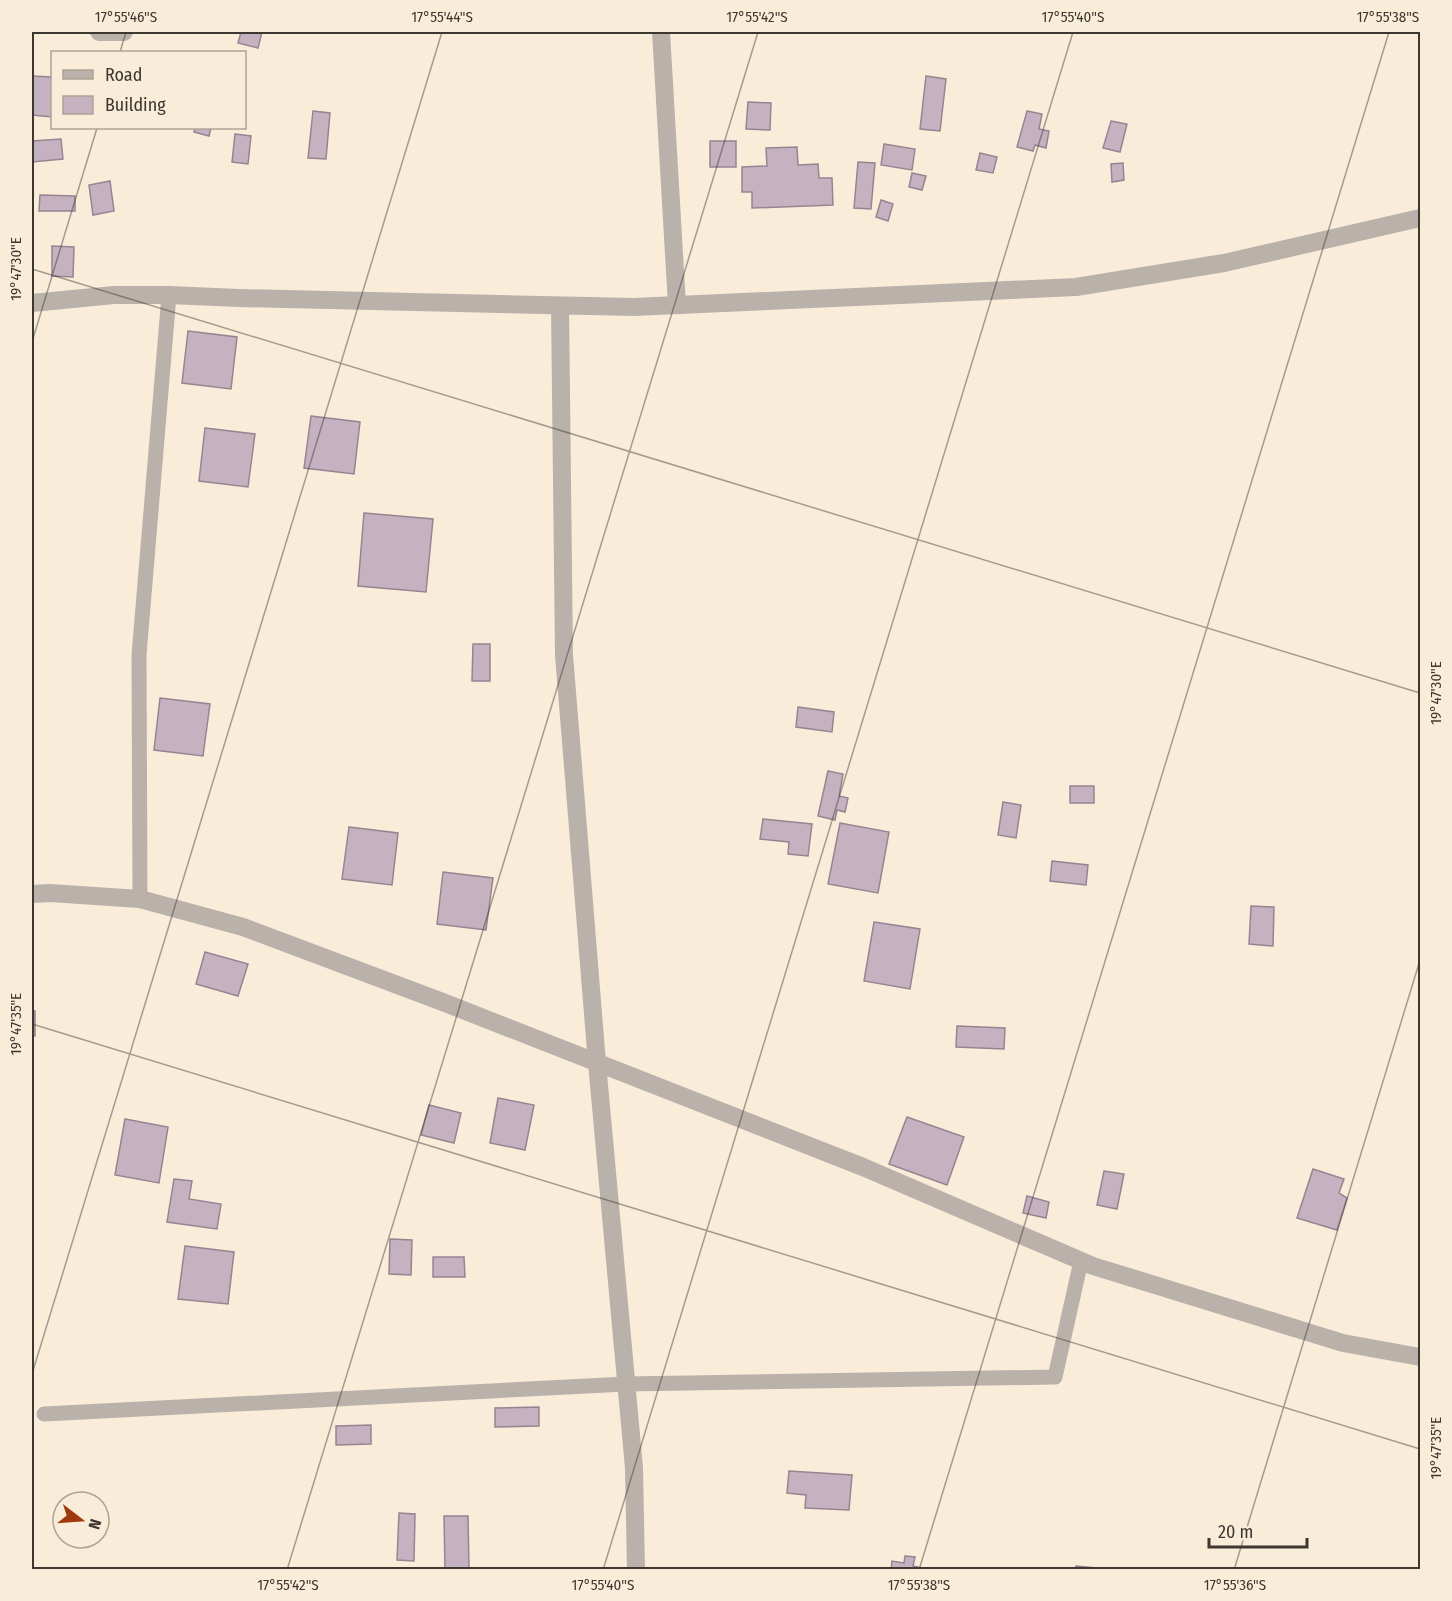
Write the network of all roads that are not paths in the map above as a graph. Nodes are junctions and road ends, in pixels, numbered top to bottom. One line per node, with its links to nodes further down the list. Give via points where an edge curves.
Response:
1 (99, 32): 2 (street)
2 (124, 32)
3 (662, 32): 7 (street)
4 (1420, 218): 7 (street, via 1224,263 1076,287)
5 (170, 295): 6 (street); 8 (street); 10 (lane, via 139,655)
6 (32, 303)
7 (677, 305): 8 (street)
8 (560, 306): 11 (street, via 564,656)
9 (32, 894): 10 (street)
10 (140, 899): 11 (street, via 243,927)
11 (597, 1063): 12 (street, via 863,1167); 14 (street)
12 (1081, 1261): 13 (street, via 1343,1343); 14 (lane, via 1055,1377)
13 (1420, 1357)
14 (626, 1384): 15 (lane); 16 (street, via 634,1468)
15 (44, 1414)
16 (636, 1569)

